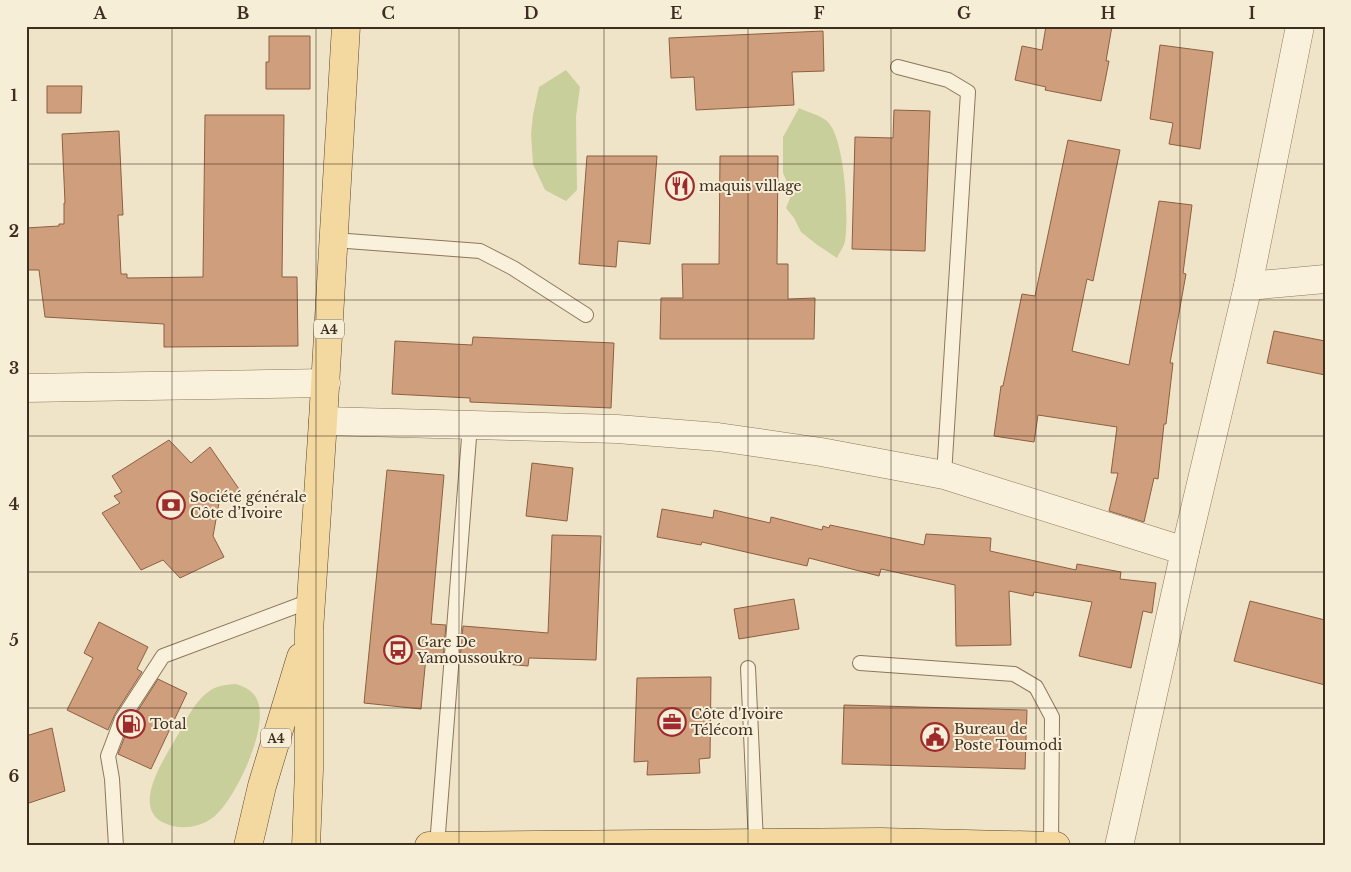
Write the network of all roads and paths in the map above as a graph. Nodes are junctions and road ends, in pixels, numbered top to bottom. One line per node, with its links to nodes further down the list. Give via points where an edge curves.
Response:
1 (346, 26): 4 (main road, A4)
2 (1300, 26): 6 (street)
3 (898, 67): 12 (lane, via 948,80 968,92)
4 (334, 240): 7 (lane, via 480,251 513,268); 8 (main road, A4)
5 (1325, 279): 6 (street)
6 (1248, 286): 13 (street)
7 (586, 315)
8 (326, 384): 9 (street); 10 (main road, A4)
9 (26, 388)
10 (324, 421): 11 (street); 14 (main road, A4)
11 (470, 425): 12 (street, via 617,429 718,437); 24 (lane)
12 (944, 475): 13 (street)
13 (1185, 551): 27 (street)
14 (310, 601): 15 (main road, A4); 20 (lane, via 163,656 122,719 108,756)
15 (309, 631): 21 (main road, A4, via 262,786); 22 (main road, A4)
16 (860, 663): 25 (lane, via 1014,674 1036,687 1052,717)
17 (748, 668): 18 (lane)
18 (756, 843): 19 (main road); 24 (main road)
19 (793, 844): 25 (main road, via 880,842)
20 (116, 846)
21 (248, 846)
22 (306, 846)
23 (429, 846): 24 (main road)
24 (436, 846)
25 (1051, 846): 26 (main road)
26 (1056, 846)
27 (1119, 846)

